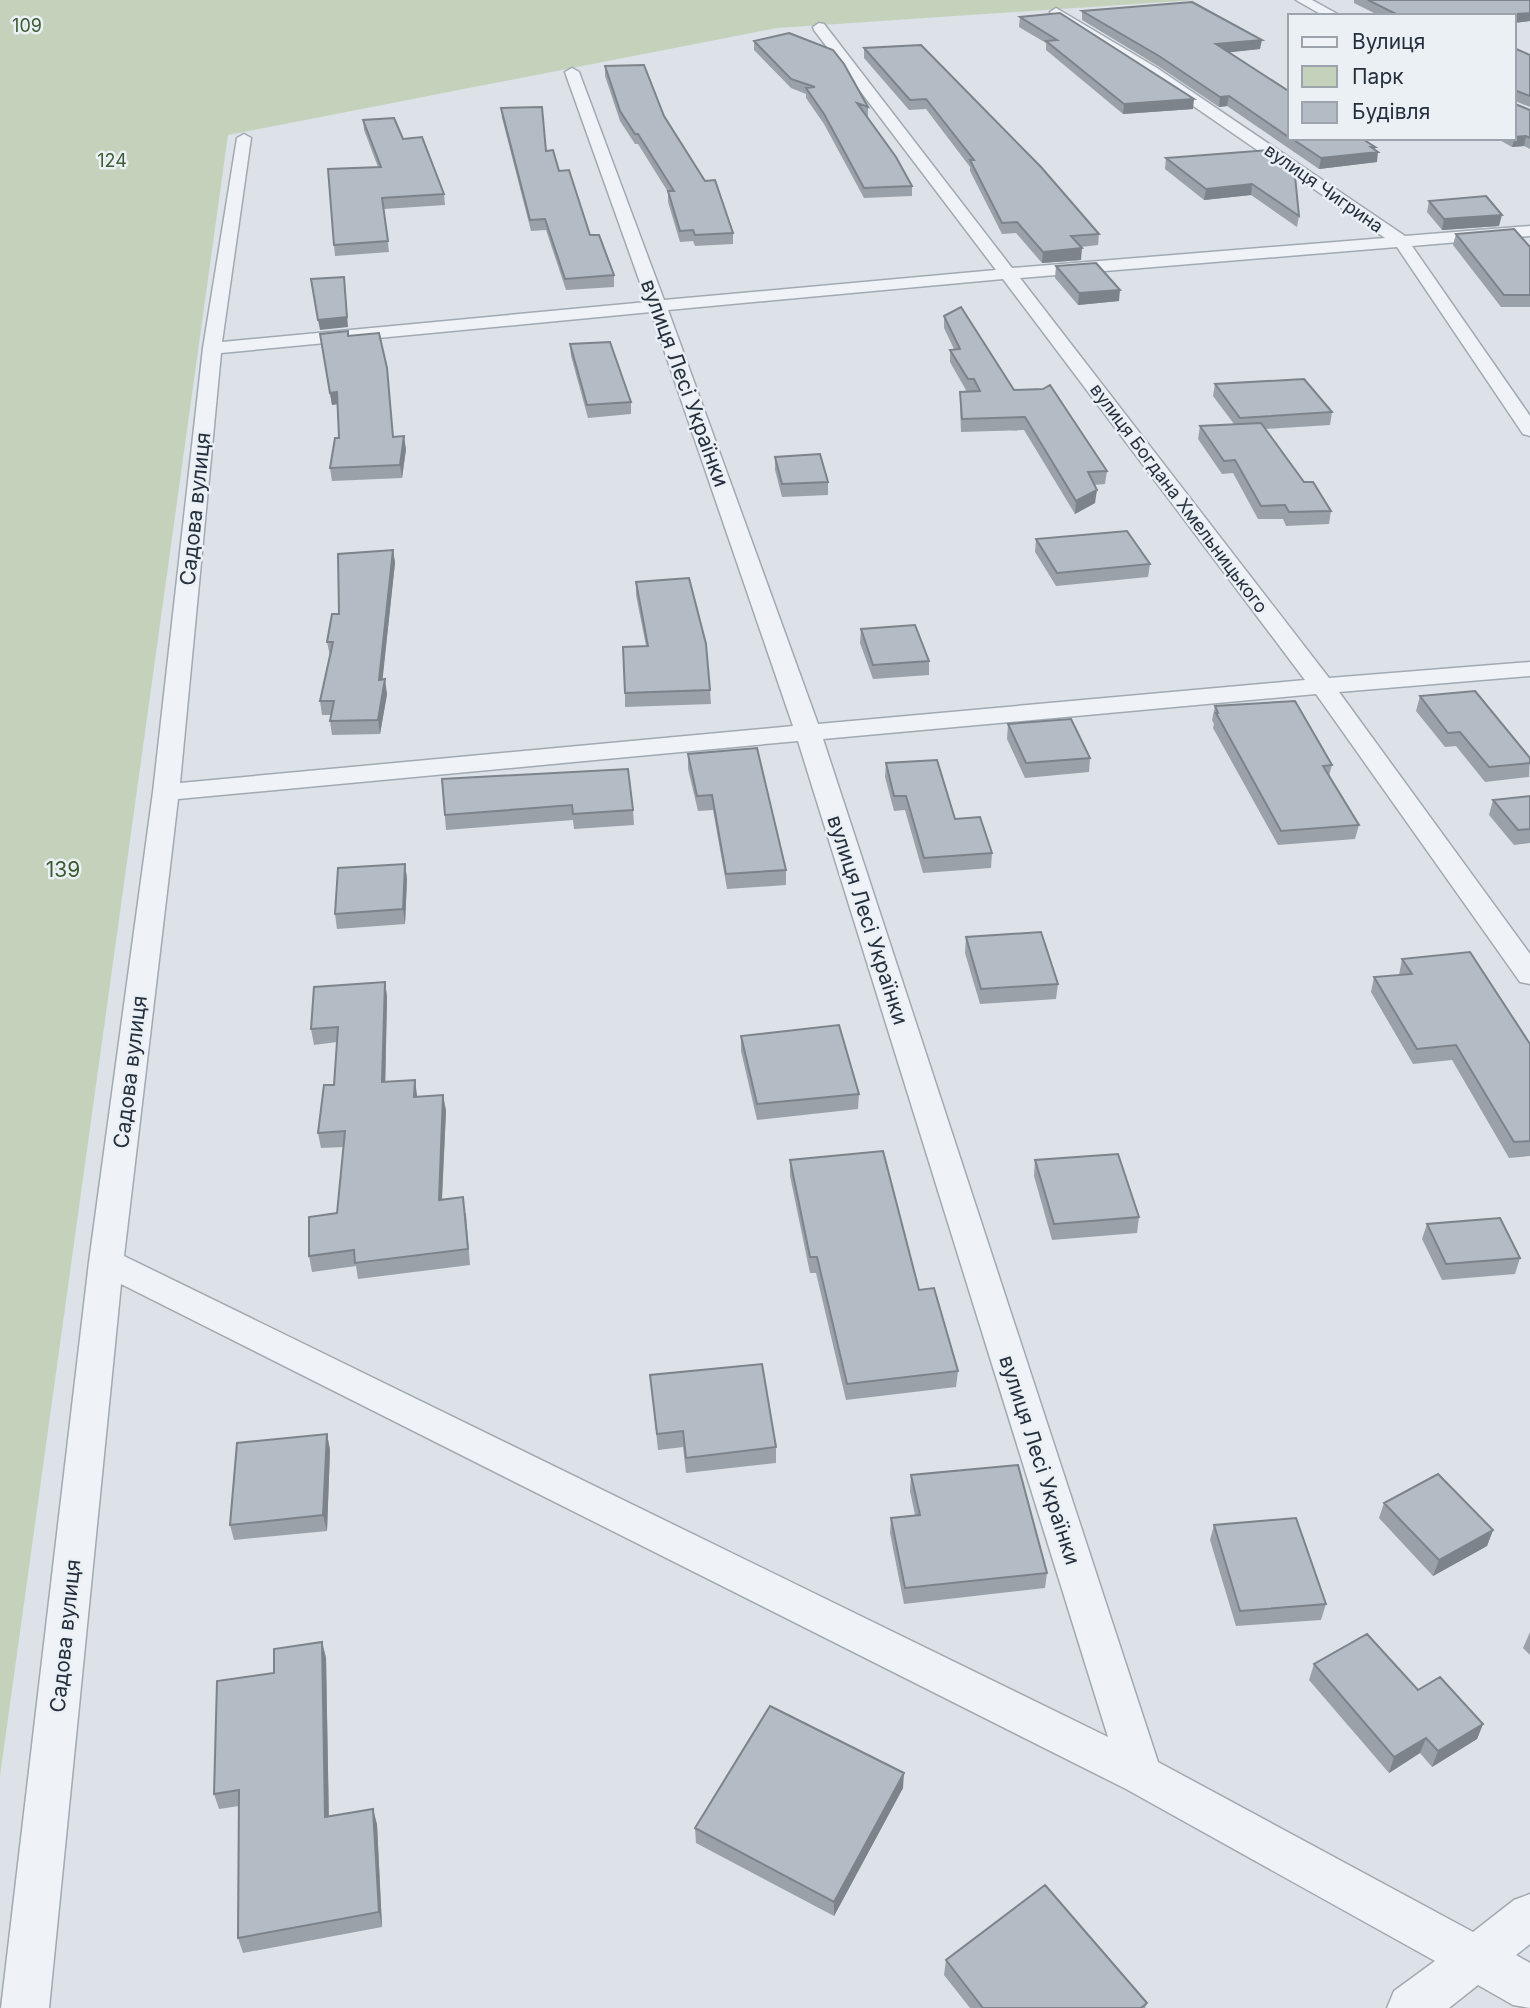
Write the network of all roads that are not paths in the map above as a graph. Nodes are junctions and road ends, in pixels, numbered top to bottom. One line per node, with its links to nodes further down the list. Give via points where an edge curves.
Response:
1 (1302, 0): 3 (street)
2 (1056, 12): 8 (street, вулиця Чигрина, via 1153,71)
3 (1331, 14)
4 (819, 27): 9 (street, вулиця Богдана Хмельницького)
5 (572, 72): 10 (street, вулиця Лесі Українки)
6 (244, 138): 11 (street, Садова вулиця)
7 (1530, 231): 8 (street)
8 (1401, 242): 9 (street); 12 (street, вулиця Чигрина)
9 (1009, 274): 10 (street); 14 (street, вулиця Богдана Хмельницького)
10 (657, 305): 11 (street); 15 (street, вулиця Лесі Українки)
11 (212, 348): 16 (street, Садова вулиця)
12 (1530, 429)
13 (1530, 668): 14 (street)
14 (1323, 687): 15 (street); 17 (street, вулиця Богдана Хмельницького)
15 (808, 732): 16 (street); 19 (street, вулиця Лесі Українки)
16 (166, 792): 18 (street, Садова вулиця)
17 (1530, 975)
18 (106, 1262): 19 (street); 23 (street, Садова вулиця)
19 (1141, 1775): 21 (street)
20 (1530, 1916): 21 (street)
21 (1476, 1958): 22 (street); 24 (street)
22 (1530, 1989)
23 (25, 2008)
24 (1411, 2008)

